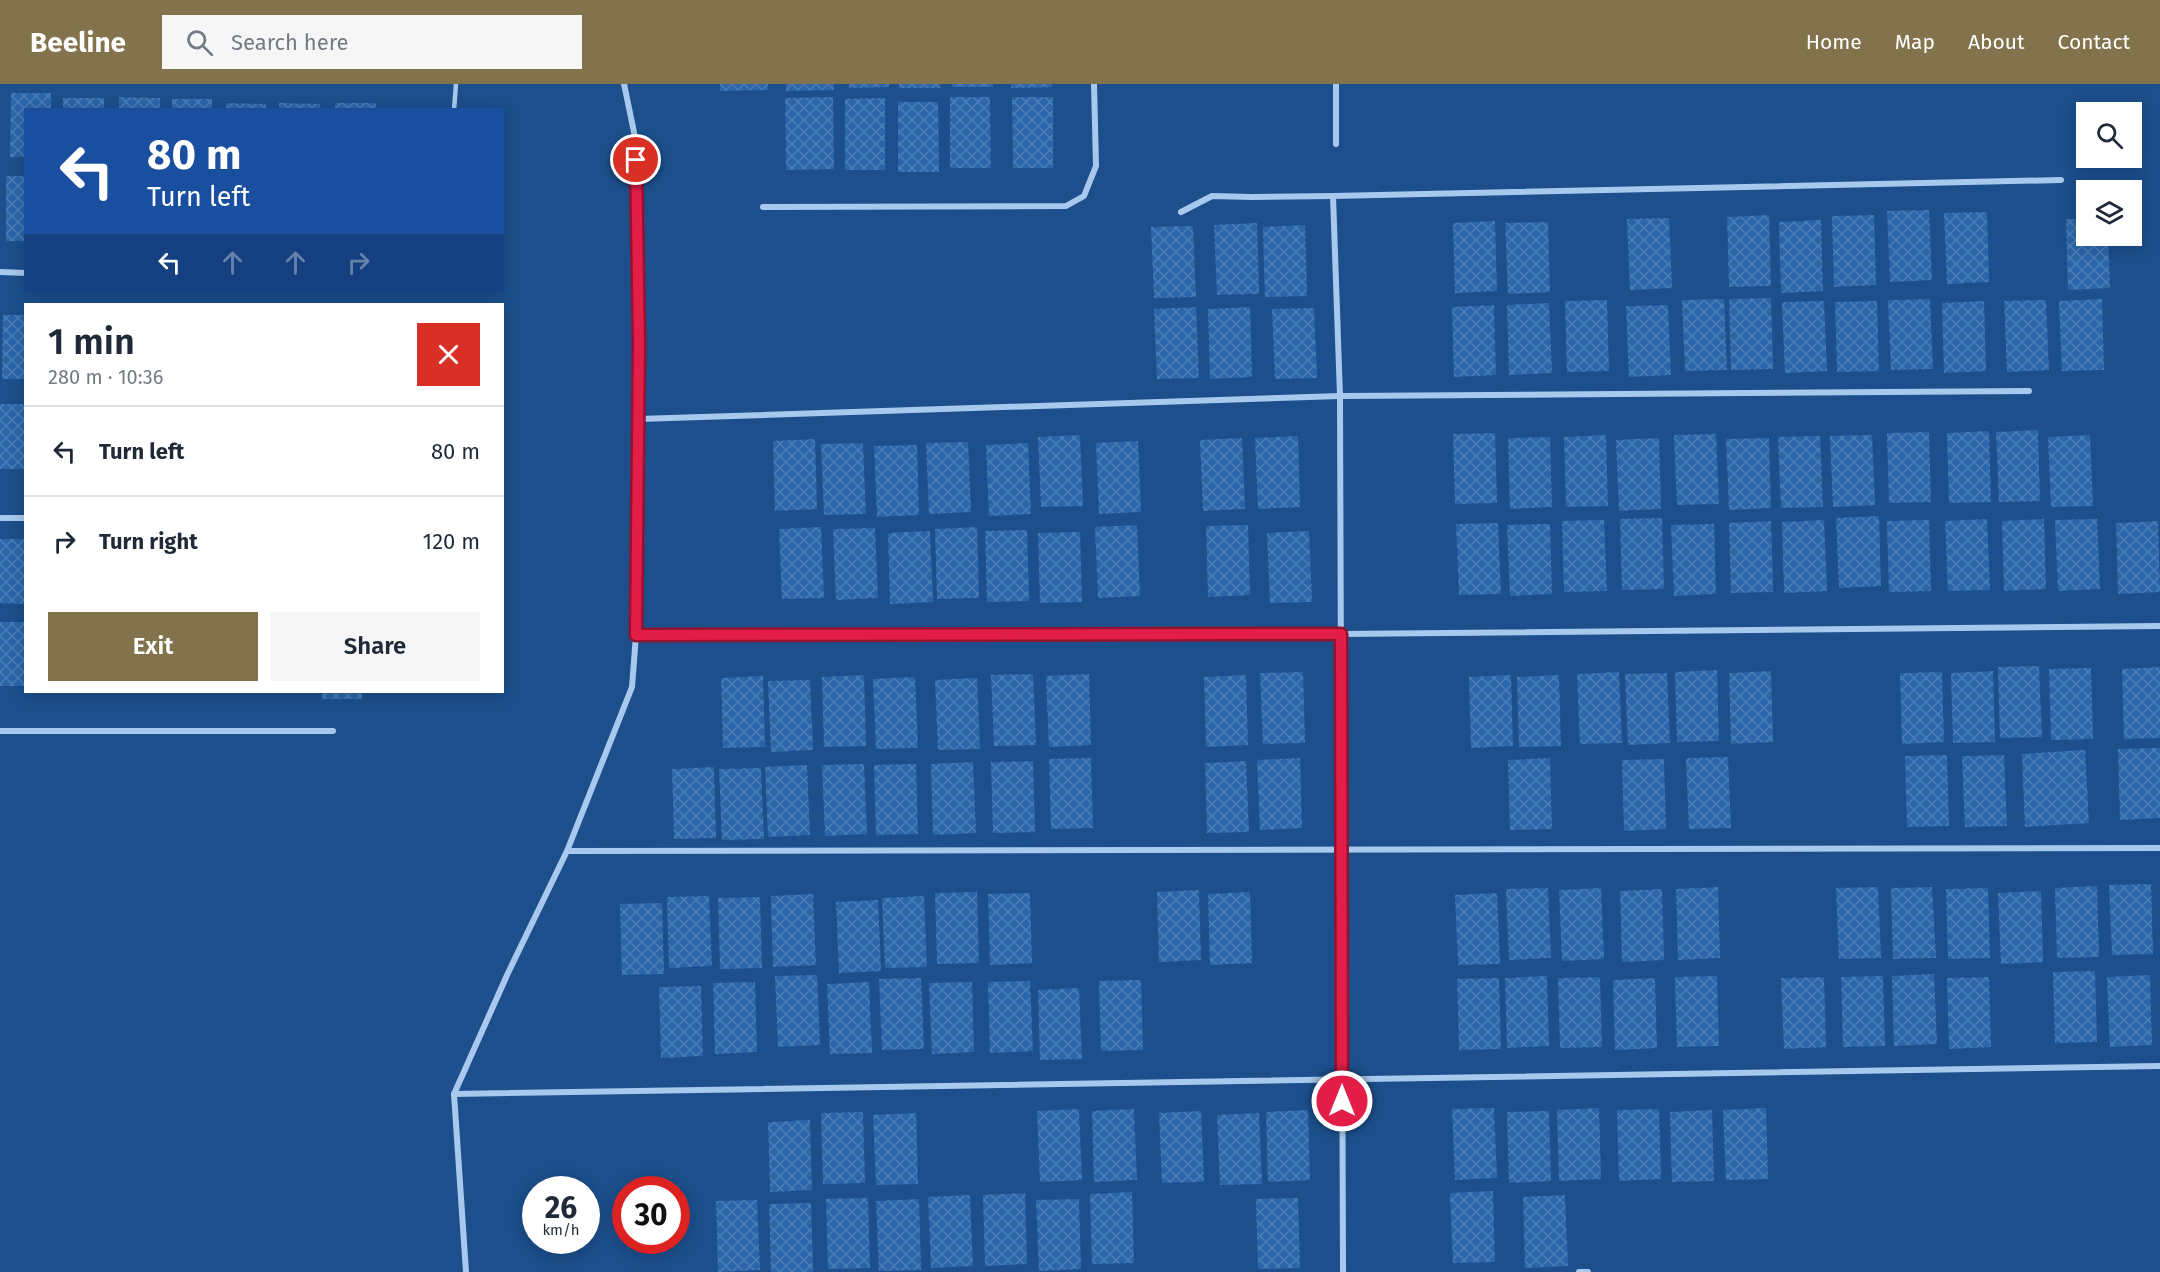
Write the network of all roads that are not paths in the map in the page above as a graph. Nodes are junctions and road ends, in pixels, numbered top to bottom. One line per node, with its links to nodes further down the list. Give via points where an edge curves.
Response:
1 (456, 84): 5 (lane)
2 (624, 84): 15 (street, via 635,137)
3 (1094, 84): 9 (street, via 1096,166 1084,196 1066,206)
4 (1336, 84): 6 (street)
5 (454, 108)
6 (1336, 144)
7 (2061, 180): 8 (street)
8 (1333, 196): 10 (street, via 1212,196); 14 (street)
9 (763, 207)
10 (1181, 212)
11 (0, 272): 12 (street)
12 (24, 273)
13 (2029, 391): 14 (street)
14 (1340, 396): 15 (street); 19 (street)
15 (639, 419): 20 (street)
16 (0, 518): 17 (street)
17 (24, 518)
18 (2160, 626): 19 (street)
19 (1341, 634): 20 (street); 25 (street)
20 (636, 635): 24 (street, via 632,687)
21 (0, 730): 22 (street)
22 (333, 731)
23 (2160, 848): 25 (street)
24 (567, 851): 25 (street); 28 (street)
25 (1342, 851): 27 (street)
26 (2160, 1066): 27 (street)
27 (1342, 1079): 28 (street); 30 (street)
28 (454, 1094): 29 (street)
29 (466, 1272)
30 (1343, 1272)
31 (1579, 1272): 32 (street)
32 (1588, 1272)

